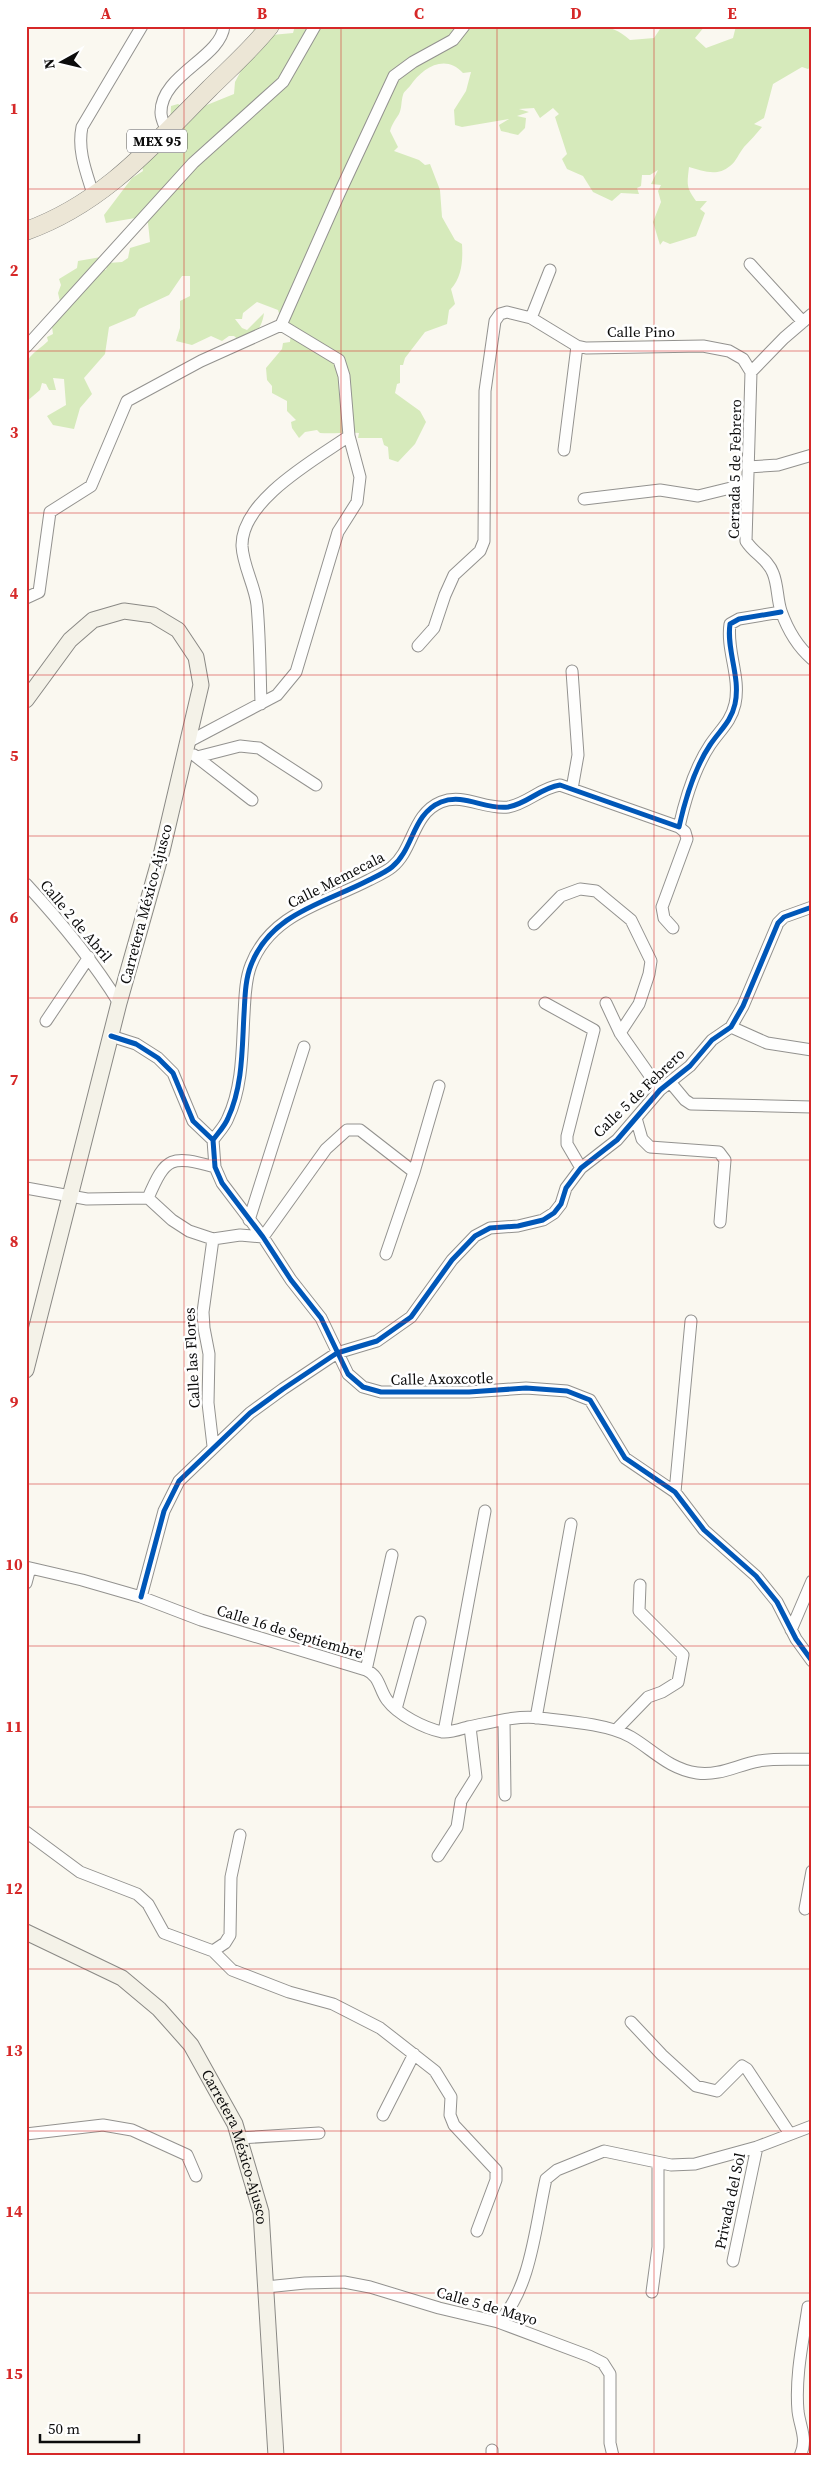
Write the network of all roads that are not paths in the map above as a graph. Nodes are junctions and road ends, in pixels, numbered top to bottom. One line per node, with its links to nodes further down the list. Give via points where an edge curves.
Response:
1 (142, 26): 7 (street, via 82,127 80,152)
2 (224, 26): 6 (street, via 217,43 170,89 161,114)
3 (270, 26): 6 (main road, MEX 95)
4 (315, 26): 16 (street, via 283,82 193,163)
5 (464, 26): 14 (street, via 453,40 394,76)
6 (167, 132): 7 (main road, MEX 95)
7 (94, 197): 8 (main road, MEX 95, via 56,219)
8 (26, 231)
9 (750, 264): 13 (street)
10 (550, 270): 12 (street)
11 (812, 314): 13 (street)
12 (531, 318): 15 (street, Calle Pino); 26 (street, Calle Pino, via 507,312 500,314 495,321 485,391 484,541 480,551 454,575 434,628)
13 (803, 322): 17 (street)
14 (281, 325): 18 (street, via 339,360 344,376); 24 (street, via 201,361 127,401 91,486 50,512 39,592)
15 (577, 346): 17 (street, Calle Pino, via 703,346 729,351 743,359); 19 (street)
16 (26, 347)
17 (751, 372): 21 (street, Cerrada 5 de Febrero)
18 (350, 436): 30 (street, via 360,477 357,502 338,532 296,672 277,695); 30 (street, via 261,502 248,522 242,546 257,604)
19 (564, 450)
20 (812, 455): 21 (street, via 778,465)
21 (748, 467): 22 (street, Cerrada 5 de Febrero)
22 (747, 484): 23 (street, via 698,496 660,490); 25 (street, Cerrada 5 de Febrero, via 746,542 753,552 768,562)
23 (584, 499)
24 (26, 598)
25 (781, 612): 27 (street, Cerrada 5 de Febrero, via 801,649); 35 (street, via 739,619 730,624 728,635 736,702 730,721 710,745 696,770)
26 (418, 646)
27 (812, 659)
28 (572, 671): 33 (street, via 578,755)
29 (26, 700): 31 (main road, Carretera México-Ajusco, via 70,640 93,620 124,611 152,615 178,630 196,657 201,685)
30 (261, 704): 31 (street)
31 (190, 749): 32 (street, via 258,748); 34 (street); 41 (main road, Carretera México-Ajusco)
32 (316, 785)
33 (572, 788): 35 (street, Calle Memecala); 55 (street, Calle Memecala, via 550,787 508,807 488,807 464,799 442,802 415,826 403,856 392,868 348,891 316,902 285,920 264,939 250,966 236,1094 228,1119)
34 (252, 800)
35 (679, 827): 39 (street, via 687,839 662,907 664,918)
36 (26, 884): 40 (street, Calle 2 de Abril)
37 (812, 907): 45 (street, Calle 5 de Febrero, via 784,917 778,924)
38 (534, 924): 46 (street, via 561,896 580,889 596,891 631,920 650,961 649,974 639,1004)
39 (673, 928)
40 (90, 957): 41 (street, Calle 2 de Abril); 44 (street)
41 (119, 1003): 47 (main road, Carretera México-Ajusco)
42 (545, 1003): 57 (street, via 594,1030 567,1136 567,1144)
43 (606, 1003): 46 (street)
44 (46, 1021)
45 (731, 1027): 49 (street, via 768,1042); 50 (street, Calle 5 de Febrero, via 712,1040 690,1066)
46 (620, 1033): 52 (street)
47 (111, 1036): 55 (street, via 136,1044 158,1058 173,1073 192,1121); 60 (main road, Carretera México-Ajusco)
48 (304, 1047): 62 (street)
49 (812, 1050)
50 (670, 1082): 52 (street, Calle 5 de Febrero); 53 (street, via 691,1104)
51 (439, 1086): 58 (street)
52 (660, 1090): 54 (street, Calle 5 de Febrero)
53 (812, 1107)
54 (636, 1118): 57 (street, Calle 5 de Febrero, via 617,1140); 63 (street, via 642,1139 650,1147 719,1152 725,1160)
55 (213, 1140): 56 (street, Calle Axoxcotle)
56 (215, 1167): 61 (street, via 174,1160 157,1176); 62 (street, Calle Axoxcotle, via 222,1183)
57 (581, 1168): 68 (street, Calle 5 de Febrero, via 566,1188 554,1214 518,1226 490,1228 475,1236 452,1260 411,1317 377,1341)
58 (414, 1172): 64 (street, via 360,1130 347,1130 326,1149); 66 (street)
59 (26, 1188): 60 (street)
60 (69, 1195): 61 (street, via 104,1200); 69 (main road, Carretera México-Ajusco)
61 (148, 1198): 65 (street, via 183,1228)
62 (250, 1220): 64 (street, Calle Axoxcotle)
63 (720, 1222)
64 (263, 1237): 65 (street, via 240,1235); 68 (street, Calle Axoxcotle, via 321,1318)
65 (213, 1239): 70 (street, Calle las Flores, via 203,1312 209,1354 208,1403)
66 (386, 1254)
67 (691, 1321): 71 (street)
68 (337, 1353): 70 (street, Calle 5 de Febrero, via 250,1413); 71 (street, Calle Axoxcotle, via 348,1374 363,1387 381,1392 526,1388 567,1391 590,1400 625,1458)
69 (26, 1370)
70 (213, 1446): 79 (street, Calle 5 de Febrero, via 179,1481 164,1511)
71 (676, 1492): 81 (street, Calle Axoxcotle, via 704,1530 756,1576 777,1602)
72 (485, 1511): 89 (street)
73 (570, 1524): 85 (street)
74 (392, 1555): 83 (street)
75 (28, 1567): 77 (street); 79 (street, Calle 16 de Septiembre)
76 (812, 1581): 81 (street)
77 (26, 1583)
78 (640, 1584): 88 (street, via 639,1611 684,1655 678,1682 648,1697)
79 (141, 1597): 83 (street, Calle 16 de Septiembre, via 201,1620)
80 (420, 1622): 84 (street)
81 (791, 1630): 82 (street, Calle Axoxcotle)
82 (812, 1660)
83 (366, 1670): 84 (street, Calle 16 de Septiembre, via 376,1677)
84 (396, 1709): 89 (street, Calle 16 de Septiembre, via 420,1724)
85 (536, 1718): 86 (street, Calle 16 de Septiembre); 88 (street, Calle 16 de Septiembre)
86 (504, 1720): 87 (street, Calle 16 de Septiembre); 91 (street)
87 (470, 1727): 89 (street, Calle 16 de Septiembre); 94 (street, via 476,1777 461,1801 457,1827)
88 (616, 1730): 90 (street, Calle 16 de Septiembre, via 632,1737 673,1766 697,1773 719,1773 768,1760)
89 (444, 1732)
90 (812, 1759)
91 (506, 1795)
92 (26, 1832): 98 (street, via 80,1872 137,1894 148,1904 164,1933)
93 (240, 1835): 98 (street, via 231,1878 230,1935)
94 (438, 1856)
95 (812, 1871): 96 (street)
96 (805, 1909)
97 (26, 1932): 106 (main road, Carretera México-Ajusco, via 122,1978 159,2009 191,2045)
98 (213, 1951): 100 (street, via 232,1970 288,1992 340,2007 380,2028)
99 (632, 2022): 105 (street, via 696,2086 717,2091 742,2066 747,2069)
100 (414, 2054): 101 (street); 110 (street, via 435,2071 447,2087 454,2125 496,2170 496,2180)
101 (383, 2115)
102 (812, 2126): 105 (street)
103 (319, 2133): 106 (street)
104 (26, 2134): 109 (street, via 103,2125 132,2130 187,2155)
105 (790, 2134): 107 (street)
106 (240, 2138): 112 (main road, Carretera México-Ajusco, via 261,2212)
107 (758, 2147): 108 (street, via 695,2164); 111 (street, Privada del Sol)
108 (658, 2163): 113 (street, via 658,2247); 115 (street, via 604,2151 557,2170 546,2179 516,2299)
109 (196, 2176)
110 (477, 2231)
111 (733, 2261)
112 (266, 2287): 115 (street, Calle 5 de Mayo, via 344,2282); 116 (main road, Carretera México-Ajusco)
113 (652, 2292)
114 (808, 2307): 118 (street, via 797,2379 804,2445)
115 (498, 2322): 117 (street, Calle 5 de Mayo, via 603,2364 610,2374 610,2443)
116 (276, 2456)
117 (613, 2456)
118 (800, 2456)

